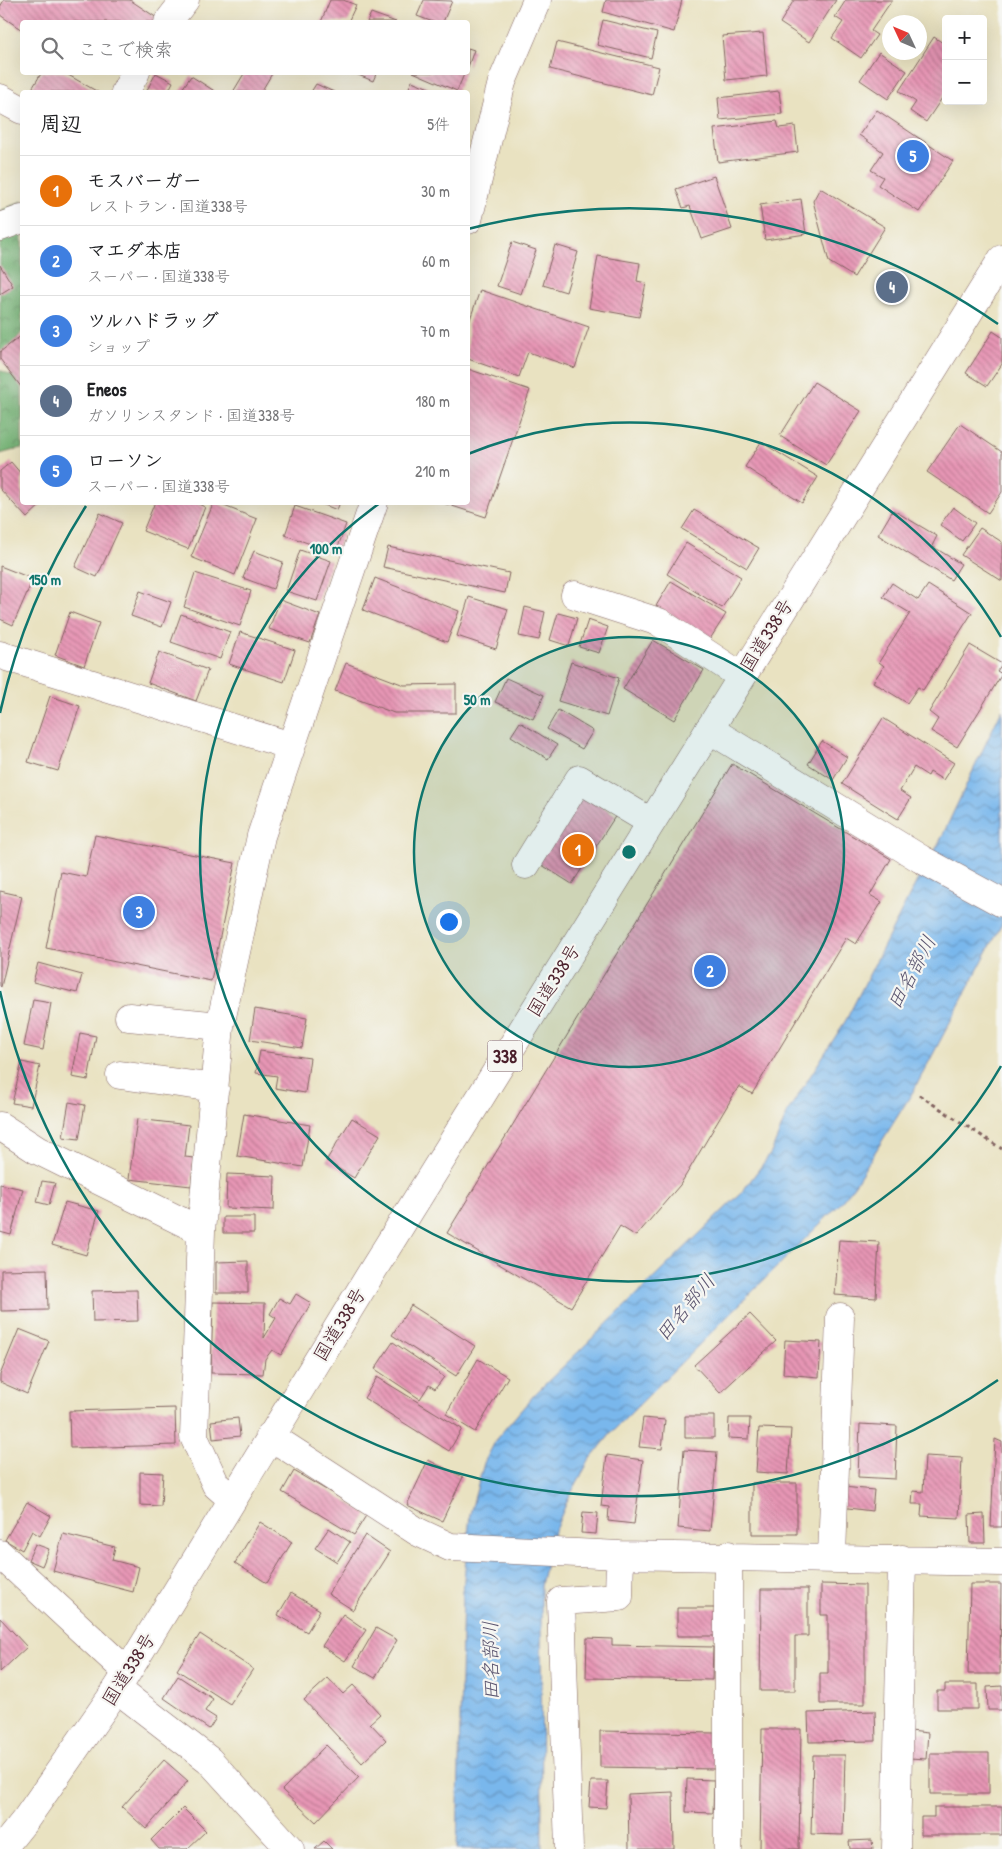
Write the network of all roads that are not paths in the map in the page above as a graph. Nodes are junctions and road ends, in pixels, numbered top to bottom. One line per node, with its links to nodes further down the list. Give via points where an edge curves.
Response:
1 (185, 0): 3 (main road)
2 (536, 0): 8 (main road, via 502,82)
3 (170, 20)
4 (134, 75): 5 (main road)
5 (126, 90)
6 (0, 98): 7 (main road)
7 (20, 109)
8 (470, 212)
9 (20, 220): 10 (main road)
10 (0, 228)
11 (1002, 258): 15 (main road, 国道338号 / 338)
12 (373, 505): 17 (main road)
13 (575, 594): 15 (main road, via 659,622)
14 (0, 655): 17 (main road)
15 (741, 676): 16 (main road, 国道338号 / 338)
16 (709, 729): 18 (main road, 国道338号 / 338); 20 (main road, via 921,859)
17 (291, 746): 22 (main road, via 261,836)
18 (651, 822): 19 (main road, via 579,779); 28 (main road, 国道338号 / 338)
19 (526, 865)
20 (1002, 903)
21 (129, 1017): 22 (main road)
22 (220, 1026): 24 (main road)
23 (120, 1075): 24 (main road)
24 (214, 1088): 26 (main road)
25 (0, 1126): 26 (main road, via 37,1150)
26 (202, 1231): 29 (main road, via 194,1437 216,1485)
27 (840, 1317): 33 (main road)
28 (270, 1436): 29 (main road, 国道338号 / 338); 31 (main road, via 418,1532 450,1547)
29 (232, 1499): 36 (main road, 国道338号 / 338)
30 (0, 1554): 36 (main road)
31 (609, 1554): 32 (main road); 39 (main road, via 619,1597 562,1601)
32 (728, 1555): 33 (main road); 40 (main road)
33 (832, 1557): 34 (main road)
34 (902, 1559): 35 (main road); 41 (main road)
35 (1002, 1562)
36 (122, 1680): 37 (main road, 国道338号 / 338); 38 (main road, via 209,1760)
37 (2, 1849)
38 (290, 1849)
39 (569, 1849)
40 (728, 1849)
41 (896, 1849)

